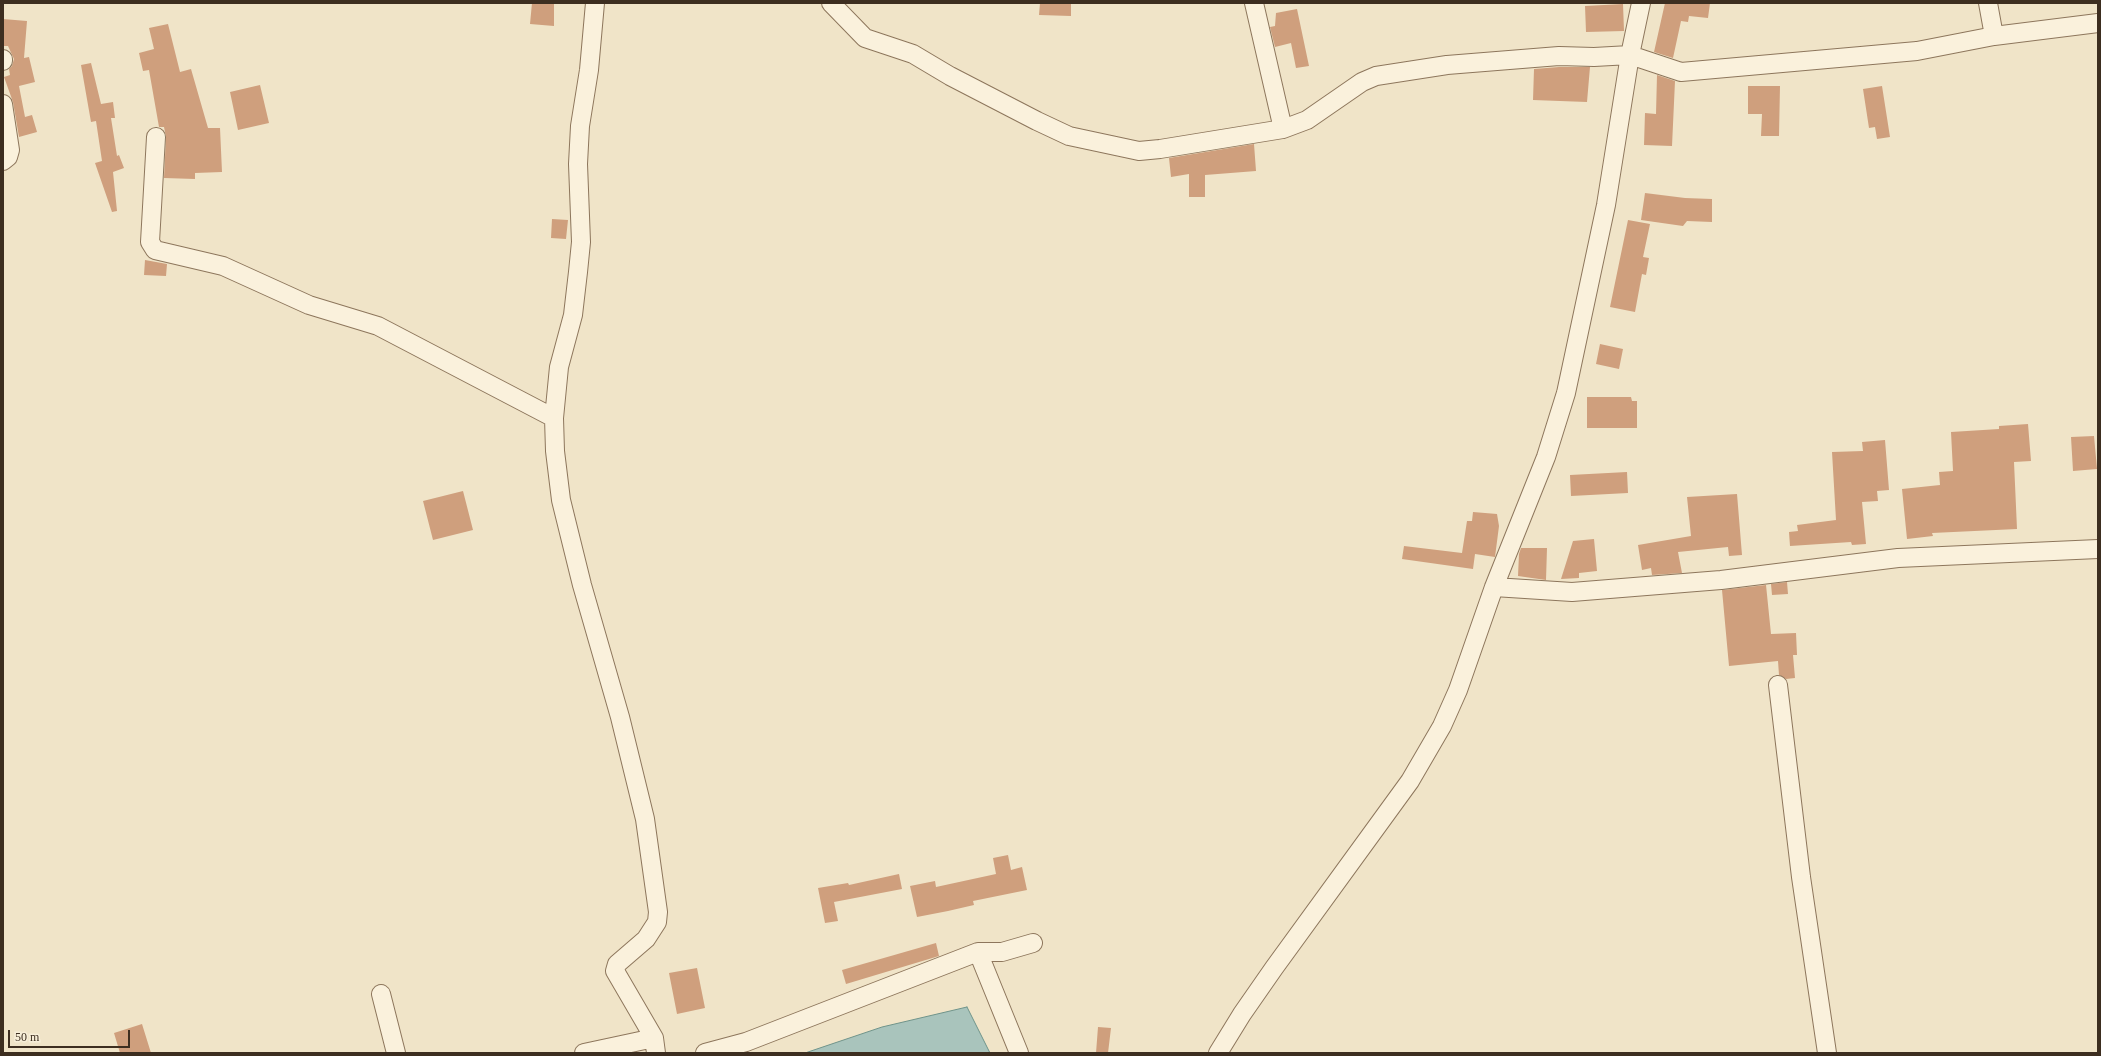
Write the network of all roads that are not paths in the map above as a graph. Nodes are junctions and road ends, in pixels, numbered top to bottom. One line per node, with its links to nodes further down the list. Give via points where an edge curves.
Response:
1 (595, 3): 13 (street, via 589,70 580,126 578,272 573,315 559,367)
2 (831, 3): 10 (street, via 865,38 913,54 963,83 1069,136 1139,151)
3 (1254, 3): 10 (street)
4 (1641, 3): 8 (street)
5 (1988, 3): 7 (street)
6 (2098, 24): 7 (street)
7 (1994, 36): 8 (street, via 1917,51 1681,72)
8 (1630, 55): 10 (street, via 1559,56 1462,64 1376,76 1362,82 1306,120); 15 (street, via 1606,205 1566,393 1546,457)
9 (3, 104): 12 (street, via 10,150 8,157)
10 (1283, 129)
11 (156, 137): 13 (street, via 150,242 155,250 223,266 309,306 378,326)
12 (3, 161)
13 (554, 418): 20 (street, via 561,500 645,819 658,912 654,929 646,940 617,964 615,971)
14 (2098, 549): 15 (street, via 1898,558 1721,580 1572,592)
15 (1494, 587): 25 (street, via 1458,690 1433,743 1410,781 1242,1014)
16 (1778, 685): 26 (street, via 1801,877)
17 (1033, 943): 18 (street, via 1002,952)
18 (978, 952): 23 (street, via 746,1042); 24 (street)
19 (381, 994): 21 (street)
20 (655, 1045): 22 (street)
21 (396, 1053)
22 (584, 1053)
23 (705, 1053)
24 (1019, 1053)
25 (1218, 1053)
26 (1827, 1053)

